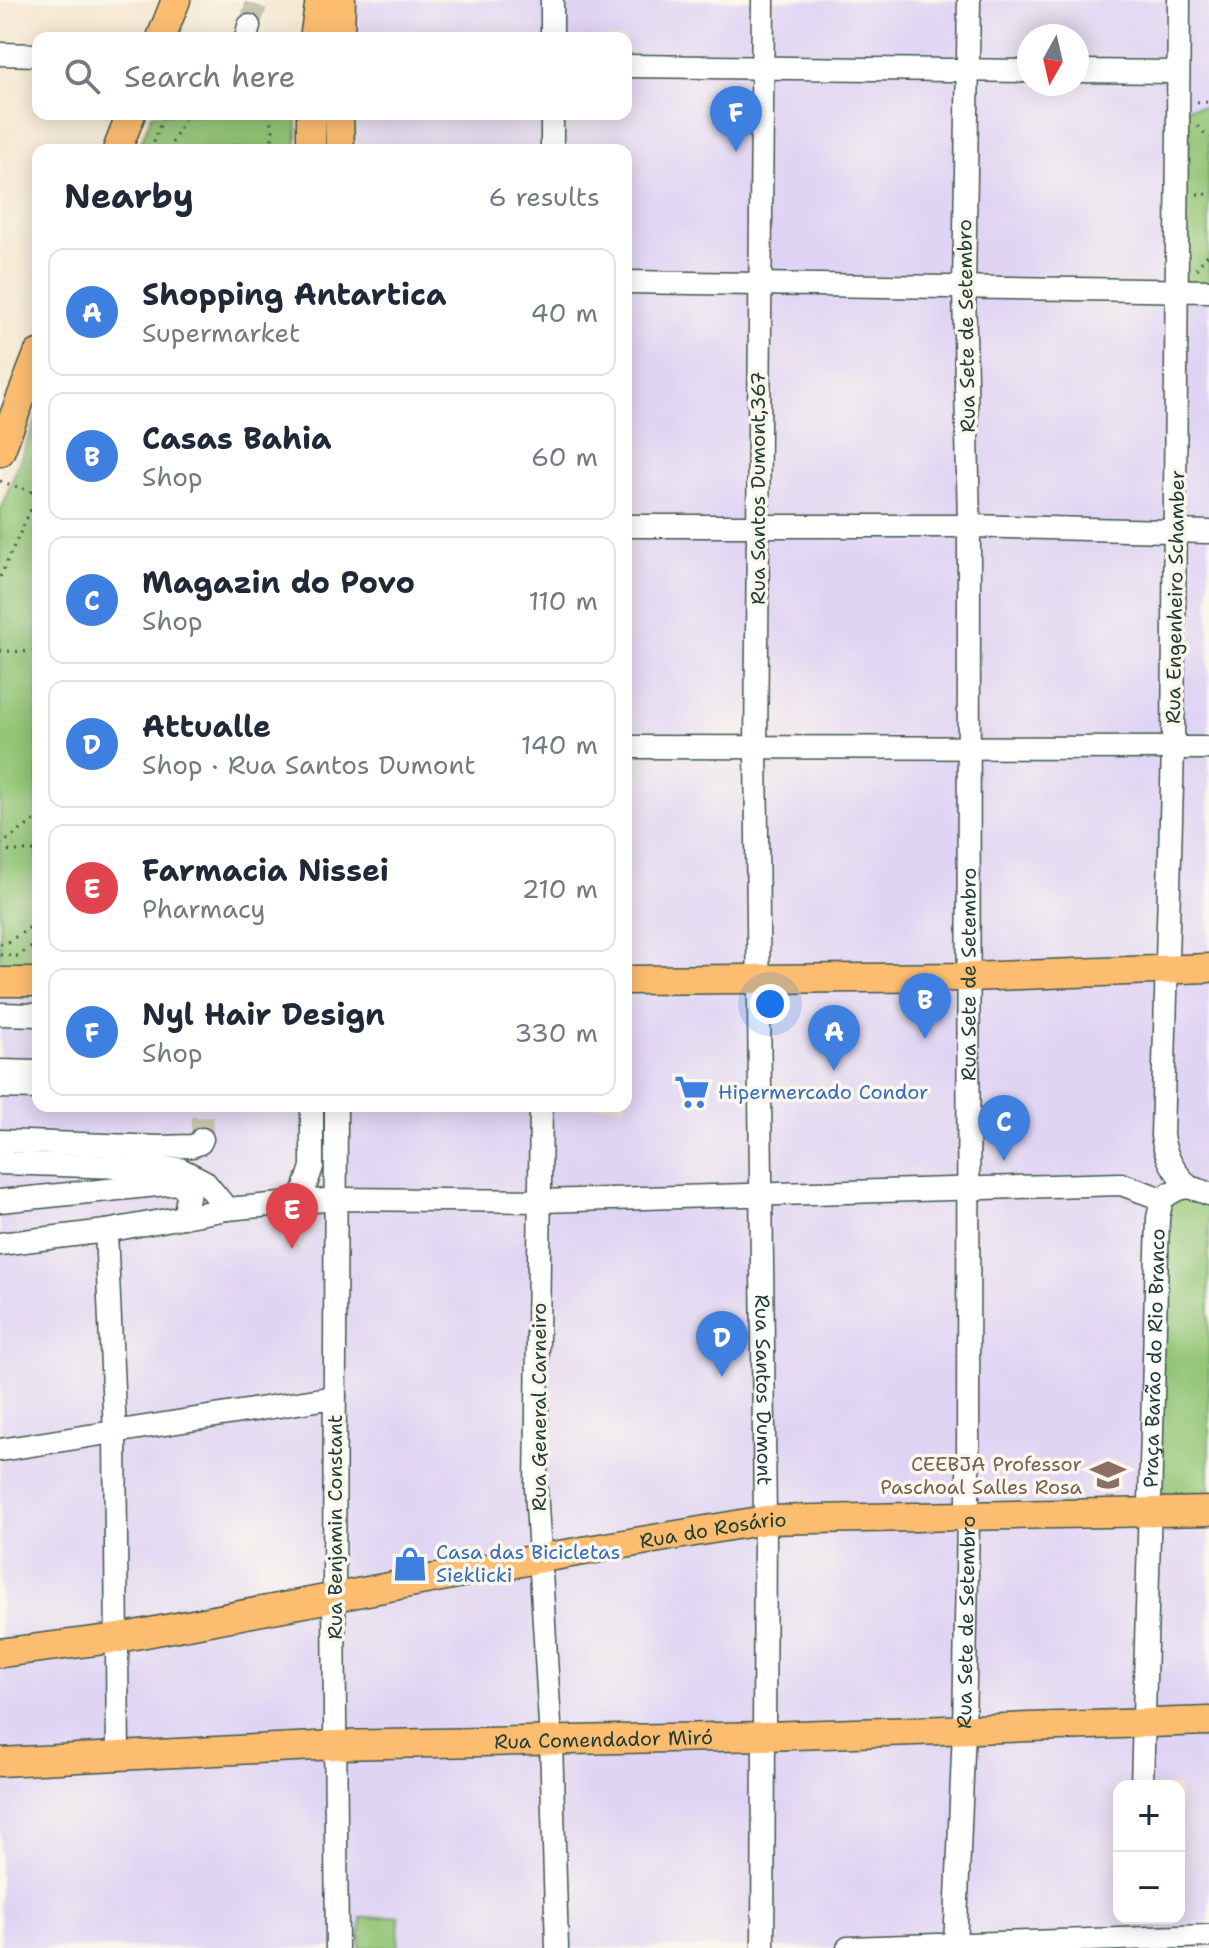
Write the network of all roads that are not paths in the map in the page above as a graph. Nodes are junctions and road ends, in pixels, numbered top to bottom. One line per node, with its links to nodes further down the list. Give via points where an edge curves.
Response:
1 (176, 0): 8 (main road)
2 (320, 0): 9 (main road)
3 (341, 0): 10 (main road)
4 (552, 0): 11 (street)
5 (763, 0): 15 (street, Rua Santos Dumont,367)
6 (969, 0): 16 (street, Rua Sete de Setembro)
7 (1179, 0): 19 (street, Rua Engenheiro Schamber)
8 (163, 32)
9 (315, 32)
10 (340, 32)
11 (552, 32)
12 (0, 54): 13 (street)
13 (32, 55)
14 (632, 66): 15 (street)
15 (764, 68): 16 (street); 29 (street, Rua Santos Dumont,367)
16 (968, 70): 17 (street); 30 (street, Rua Sete de Setembro)
17 (1017, 71)
18 (1089, 71): 19 (street)
19 (1177, 72): 31 (street, Rua Engenheiro Schamber)
20 (129, 120): 24 (main road)
21 (311, 120): 25 (main road)
22 (339, 120): 26 (main road)
23 (552, 120): 27 (street)
24 (119, 144)
25 (311, 144)
26 (340, 144)
27 (552, 144)
28 (632, 282): 29 (street)
29 (759, 283): 30 (street); 35 (street, Rua Santos Dumont,367)
30 (964, 287): 31 (street); 37 (street, Rua Sete de Setembro)
31 (1179, 290): 32 (street); 38 (street, Rua Engenheiro Schamber)
32 (1209, 291)
33 (32, 369): 34 (main road)
34 (0, 452)
35 (758, 525): 36 (street); 37 (street); 43 (street, Rua Santos Dumont,367)
36 (632, 526)
37 (969, 526): 38 (street); 41 (street, Rua Sete de Setembro)
38 (1175, 531): 39 (street); 44 (street, Rua Engenheiro Schamber)
39 (1209, 532)
40 (632, 747): 43 (street)
41 (968, 748): 43 (street); 44 (street); 48 (street, Rua Sete de Setembro)
42 (1209, 748): 44 (street)
43 (756, 749): 47 (street, Rua Santos Dumont,367)
44 (1173, 749): 46 (street, Rua Engenheiro Schamber)
45 (1209, 968): 46 (main road)
46 (1167, 969): 48 (main road); 64 (street, Rua Engenheiro Schamber, via 1162,1136 1173,1170)
47 (759, 977): 48 (main road); 49 (main road); 66 (street, Rua Santos Dumont)
48 (970, 977): 65 (street, Rua Sete de Setembro)
49 (632, 980)
50 (0, 982): 51 (main road)
51 (32, 982)
52 (0, 1014): 53 (street)
53 (32, 1015)
54 (0, 1071): 55 (street)
55 (32, 1072)
56 (0, 1087): 57 (street)
57 (32, 1088)
58 (312, 1112): 71 (street, via 312,1167)
59 (336, 1112): 67 (street, Rua Benjamin Constant)
60 (541, 1112): 70 (street, Rua General Carneiro)
61 (202, 1139): 62 (street, via 198,1145 171,1147)
62 (0, 1141)
63 (0, 1163): 72 (street, via 180,1169 204,1181)
64 (1199, 1190): 68 (street, via 1173,1190)
65 (969, 1191): 66 (street); 68 (street, via 1121,1184); 81 (street, Rua Sete de Setembro)
66 (761, 1195): 70 (street); 82 (street, Rua Santos Dumont)
67 (337, 1199): 70 (street); 71 (street); 76 (street, Rua Benjamin Constant)
68 (1162, 1199): 79 (street, Praça Barão do Rio Branco)
69 (0, 1201): 73 (street, via 177,1183 189,1192)
70 (541, 1201): 83 (street, Rua General Carneiro, via 536,1488)
71 (300, 1202): 72 (street)
72 (227, 1209): 73 (street)
73 (184, 1217): 74 (street)
74 (106, 1231): 75 (street); 77 (street)
75 (0, 1244)
76 (335, 1397): 77 (street); 84 (street, Rua Benjamin Constant)
77 (115, 1434): 78 (street); 85 (street)
78 (0, 1450)
79 (1149, 1511): 80 (main road, Praça Barão do Rio Branco); 81 (main road, Rua do Rosário); 87 (street)
80 (1209, 1511)
81 (968, 1517): 82 (main road, Rua do Rosário); 89 (street, Rua Sete de Setembro)
82 (765, 1520): 83 (main road, Rua do Rosário); 90 (street, Rua Santos Dumont)
83 (542, 1558): 84 (main road, Rua do Rosário); 91 (street, Rua General Carneiro)
84 (334, 1599): 85 (main road, Rua do Rosário); 92 (street, Rua Benjamin Constant)
85 (119, 1638): 86 (main road, Rua do Rosário); 93 (street)
86 (0, 1653)
87 (1144, 1721): 88 (main road, Rua Comendador Miró); 89 (main road, Rua Comendador Miró); 95 (street)
88 (1209, 1721)
89 (964, 1729): 90 (main road, Rua Comendador Miró); 98 (street, Rua Sete de Setembro)
90 (765, 1736): 91 (main road, Rua Comendador Miró); 101 (street, Rua Santos Dumont)
91 (551, 1741): 92 (main road, Rua Comendador Miró); 100 (street, Rua General Carneiro)
92 (336, 1745): 93 (main road, Rua Comendador Miró); 99 (street, Rua Benjamin Constant)
93 (118, 1757): 94 (main road, Rua Comendador Miró)
94 (0, 1762)
95 (1142, 1780)
96 (1138, 1935): 97 (street); 98 (street)
97 (1209, 1936)
98 (956, 1946): 102 (street)
99 (337, 1948)
100 (557, 1948)
101 (763, 1948)
102 (848, 1948)

